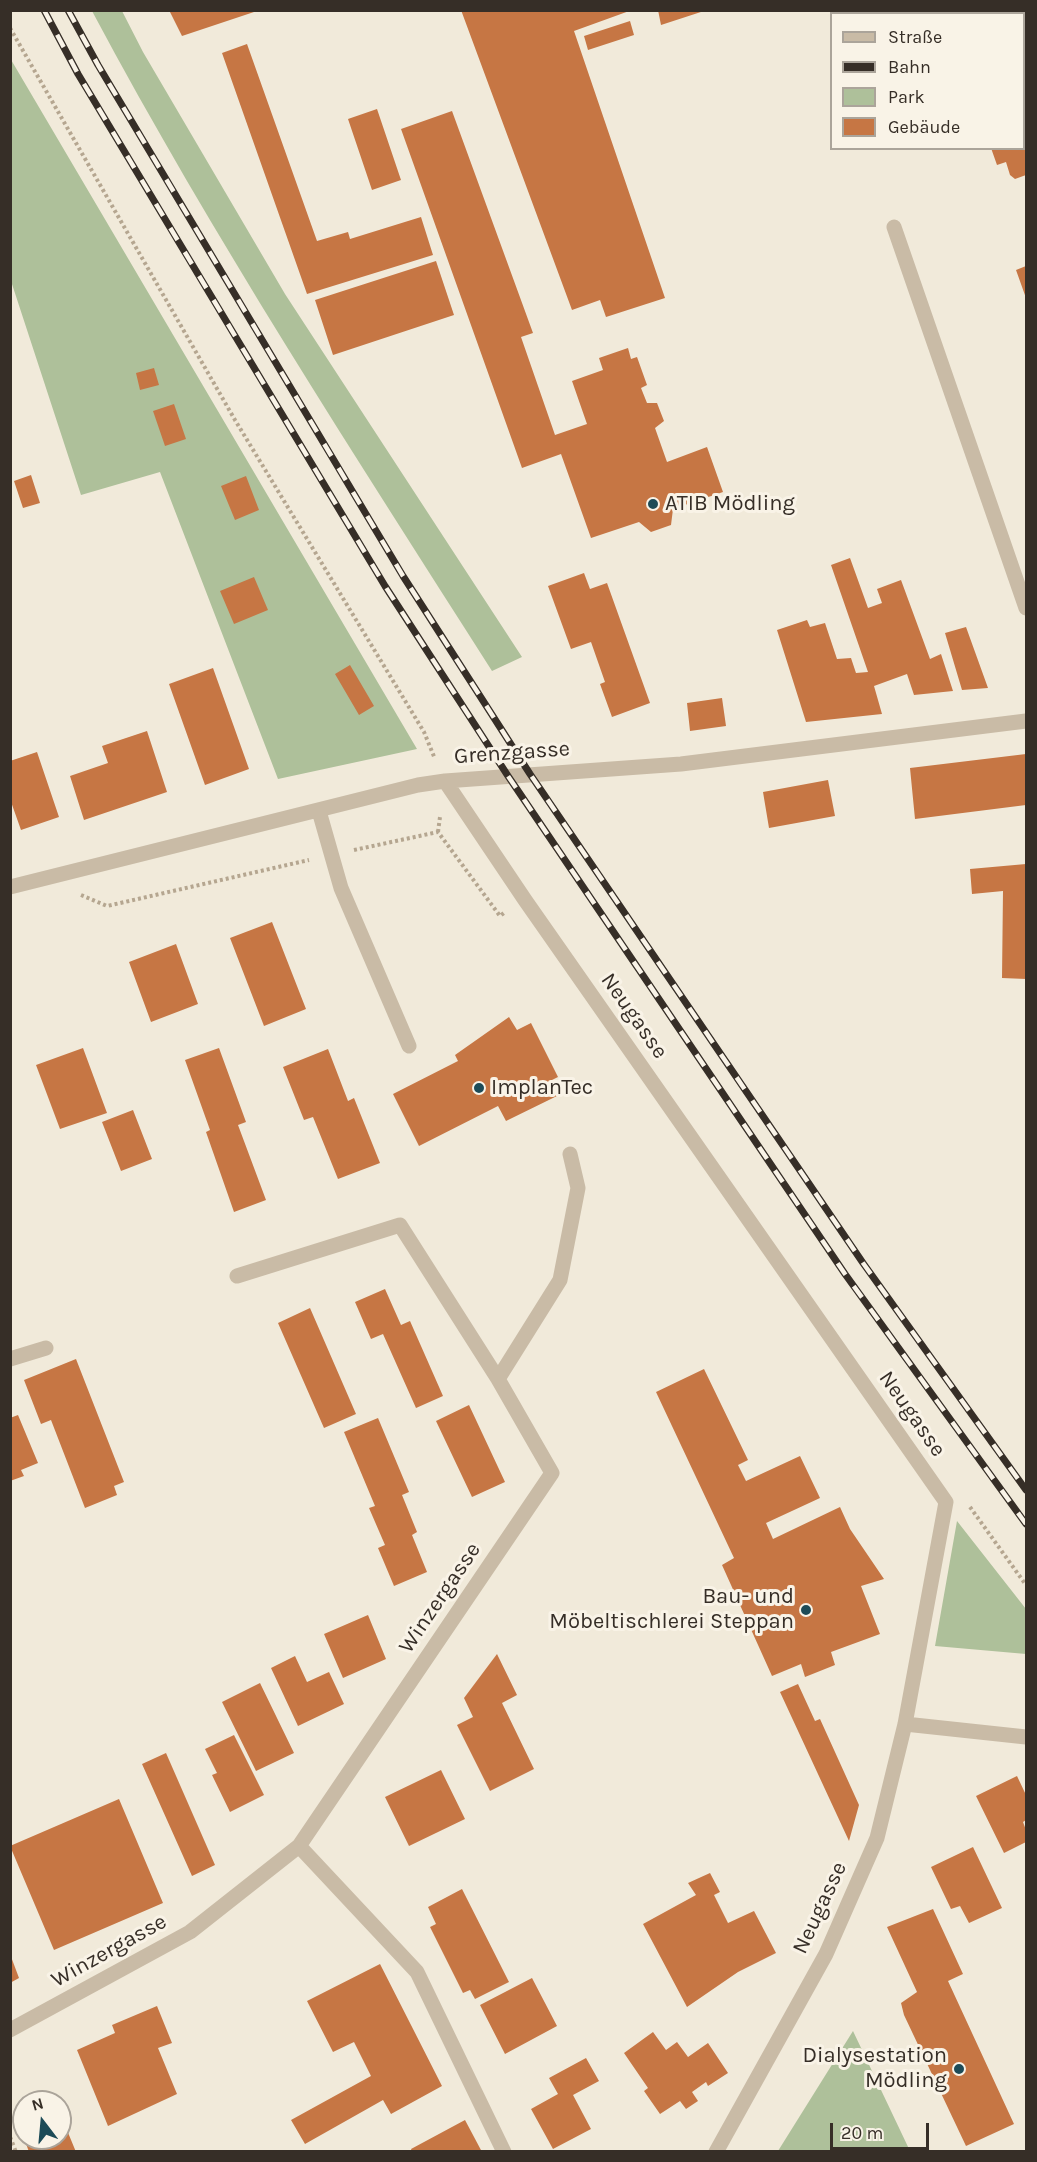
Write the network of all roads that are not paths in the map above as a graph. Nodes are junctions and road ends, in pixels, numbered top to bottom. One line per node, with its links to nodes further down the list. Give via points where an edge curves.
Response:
1 (894, 227): 2 (street)
2 (1026, 608)
3 (1026, 721): 4 (street, Grenzgasse, via 681,764)
4 (445, 781): 5 (street, Grenzgasse); 13 (street, Neugasse, via 946,1502)
5 (319, 811): 6 (street, Grenzgasse); 7 (street, via 341,888)
6 (10, 887)
7 (409, 1046)
8 (570, 1154): 12 (street, via 578,1188 560,1280)
9 (237, 1276): 12 (street, Winzergasse, via 400,1225)
10 (46, 1348): 11 (street)
11 (10, 1359)
12 (498, 1379): 15 (street, Winzergasse, via 552,1473)
13 (905, 1724): 14 (street); 18 (street, Neugasse, via 877,1838 826,1954)
14 (1026, 1737)
15 (299, 1846): 16 (street, Winzergasse, via 190,1932); 17 (street, via 417,1972)
16 (10, 2030)
17 (504, 2151)
18 (716, 2151)

